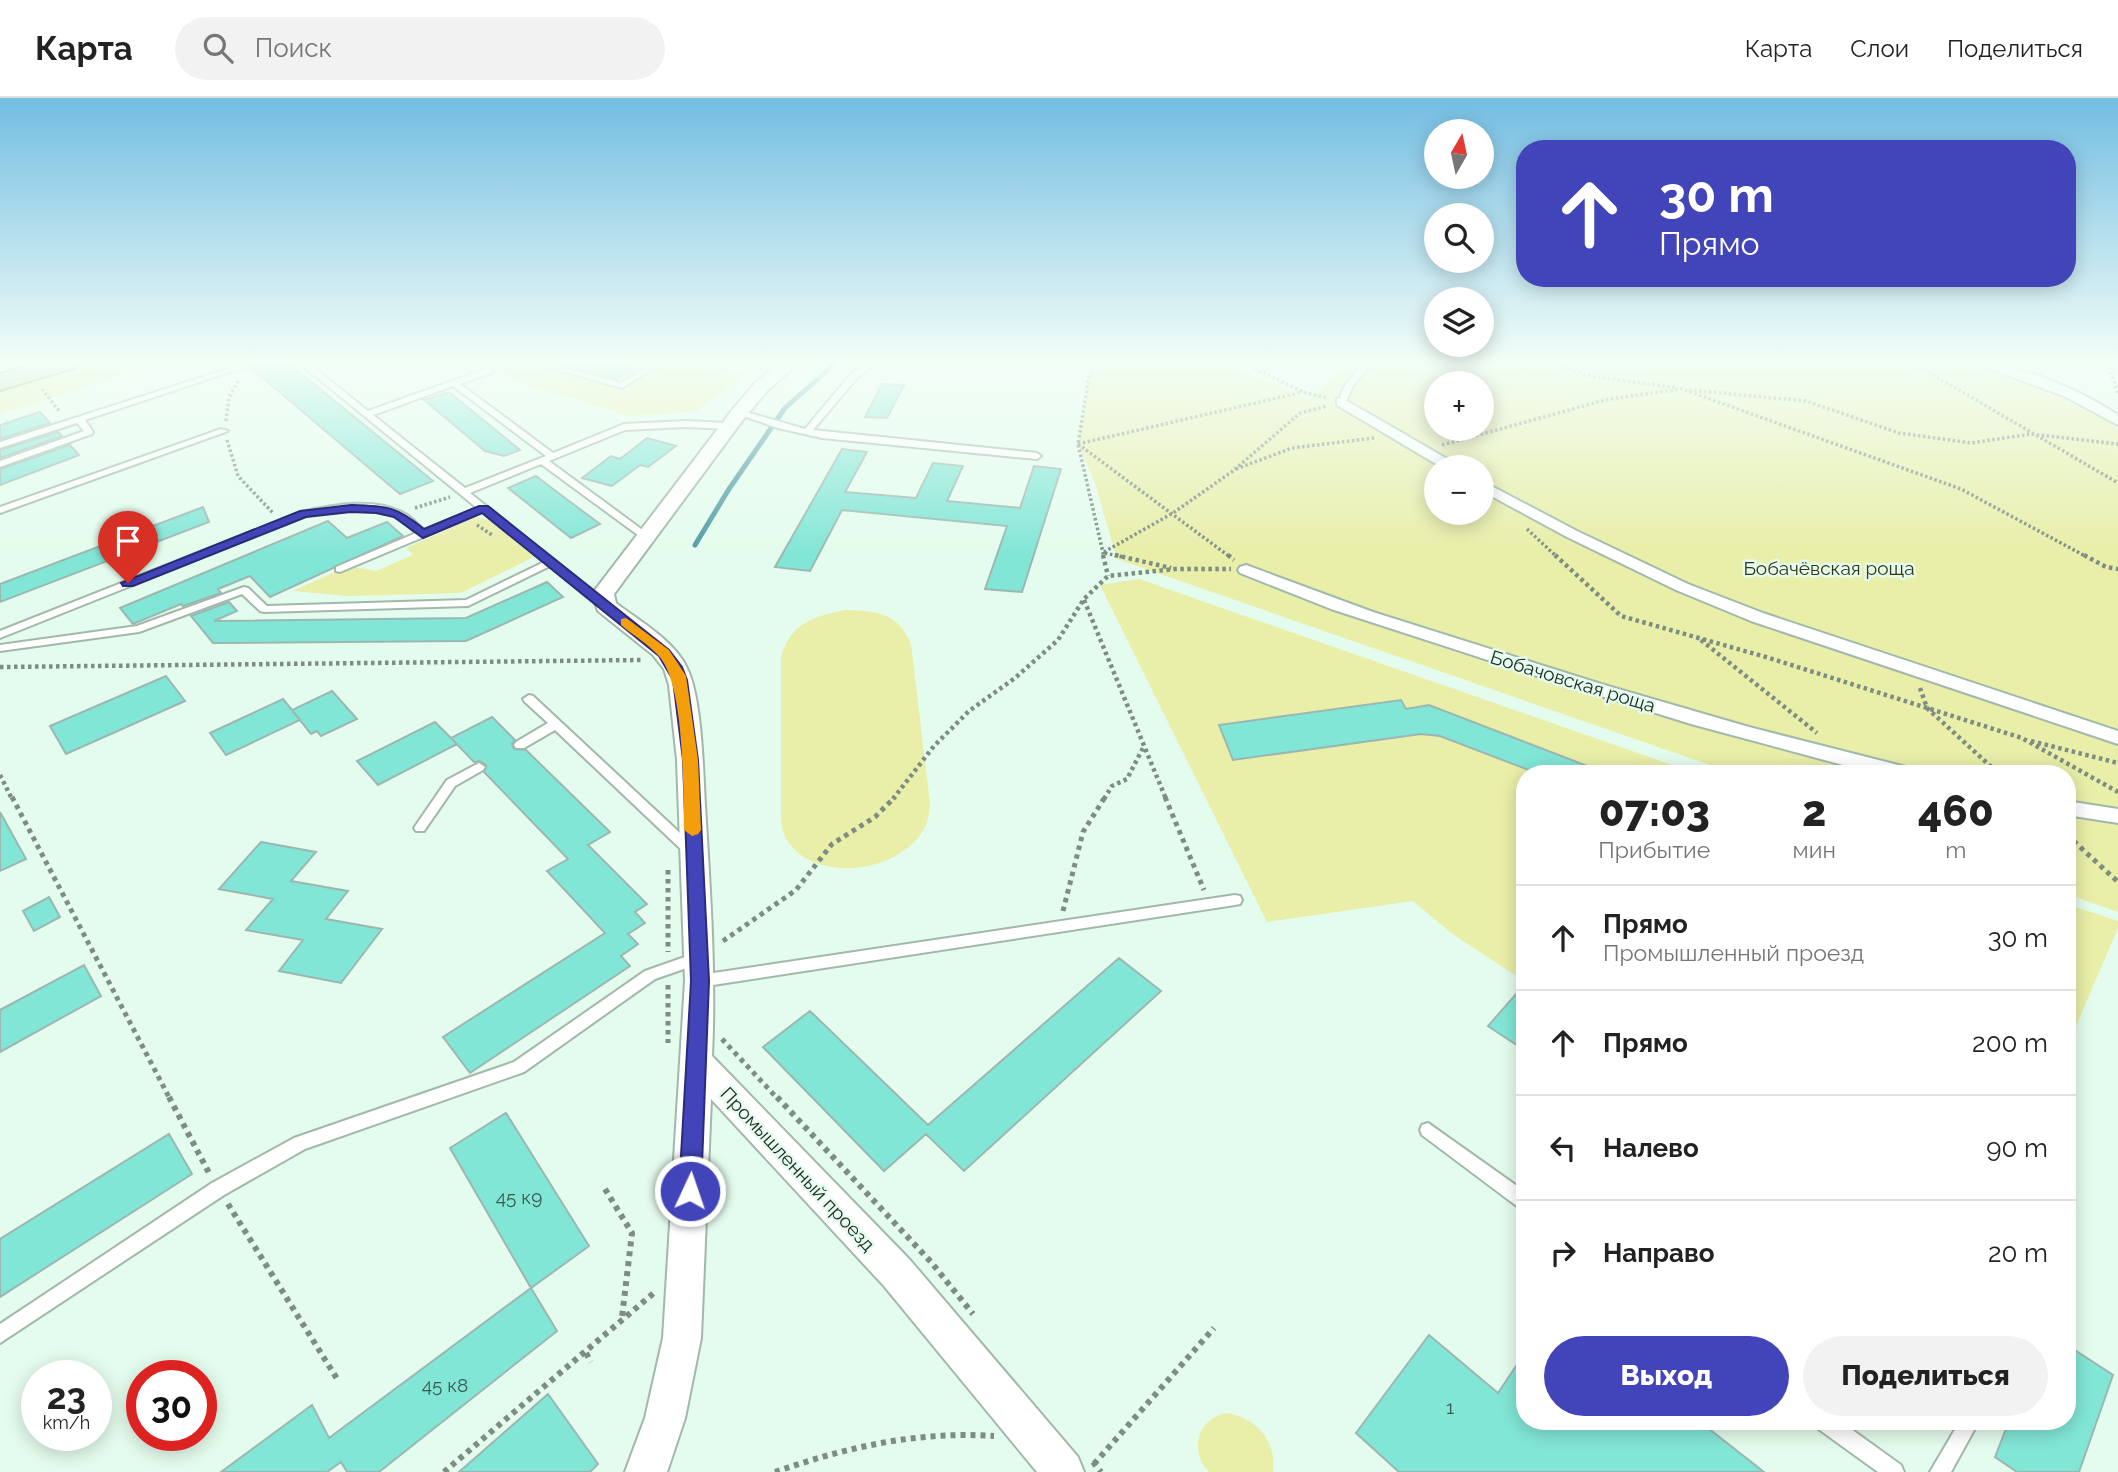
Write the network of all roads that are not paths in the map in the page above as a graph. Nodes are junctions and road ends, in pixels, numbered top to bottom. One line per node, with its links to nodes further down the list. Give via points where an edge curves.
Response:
1 (57, 426): 12 (lane)
2 (82, 426): 16 (lane, via 89,432)
3 (382, 426): 17 (lane)
4 (507, 426): 15 (lane)
5 (642, 426): 15 (lane, via 624,427)
6 (735, 426): 22 (street)
7 (782, 426): 11 (lane)
8 (812, 426): 11 (lane)
9 (1382, 426): 13 (street)
10 (224, 432): 20 (lane)
11 (807, 432): 14 (lane)
12 (0, 445)
13 (1432, 455)
14 (1037, 456)
15 (547, 458): 17 (lane); 22 (lane)
16 (0, 464)
17 (464, 492): 19 (lane)
18 (1494, 492): 31 (street, via 1682,587 1768,621)
19 (484, 508): 21 (lane); 23 (lane)
20 (0, 510)
21 (423, 534): 24 (lane); 27 (lane, via 398,514 376,509 304,514)
22 (645, 536): 26 (street, via 605,591)
23 (551, 562): 26 (lane); 28 (lane, via 468,603 264,609 244,590 139,629)
24 (340, 569)
25 (1246, 570): 33 (street, Бобачовская роща, via 1302,595 1590,687)
26 (606, 606): 38 (street, via 670,660 680,680 690,760)
27 (0, 635)
28 (0, 648)
29 (529, 699): 30 (lane)
30 (556, 724): 32 (lane); 38 (lane)
31 (2118, 738)
32 (520, 745)
33 (1869, 765)
34 (478, 767): 37 (lane, via 451,782)
35 (2076, 809): 36 (street)
36 (2118, 816)
37 (420, 828)
38 (693, 853): 40 (street)
39 (1235, 900): 40 (lane, via 1055,928)
40 (700, 970): 41 (street); 44 (lane, via 668,968 650,975 519,1068 300,1143 218,1189)
41 (697, 1062): 47 (street, Промышленный проезд, via 897,1273 1037,1441); 48 (street, via 682,1338 665,1418)
42 (1429, 1130): 43 (lane)
43 (1516, 1194)
44 (0, 1334)
45 (1836, 1430): 49 (lane)
46 (1965, 1430): 50 (lane)
47 (1079, 1468)
48 (646, 1472)
49 (1894, 1472)
50 (1940, 1472)

